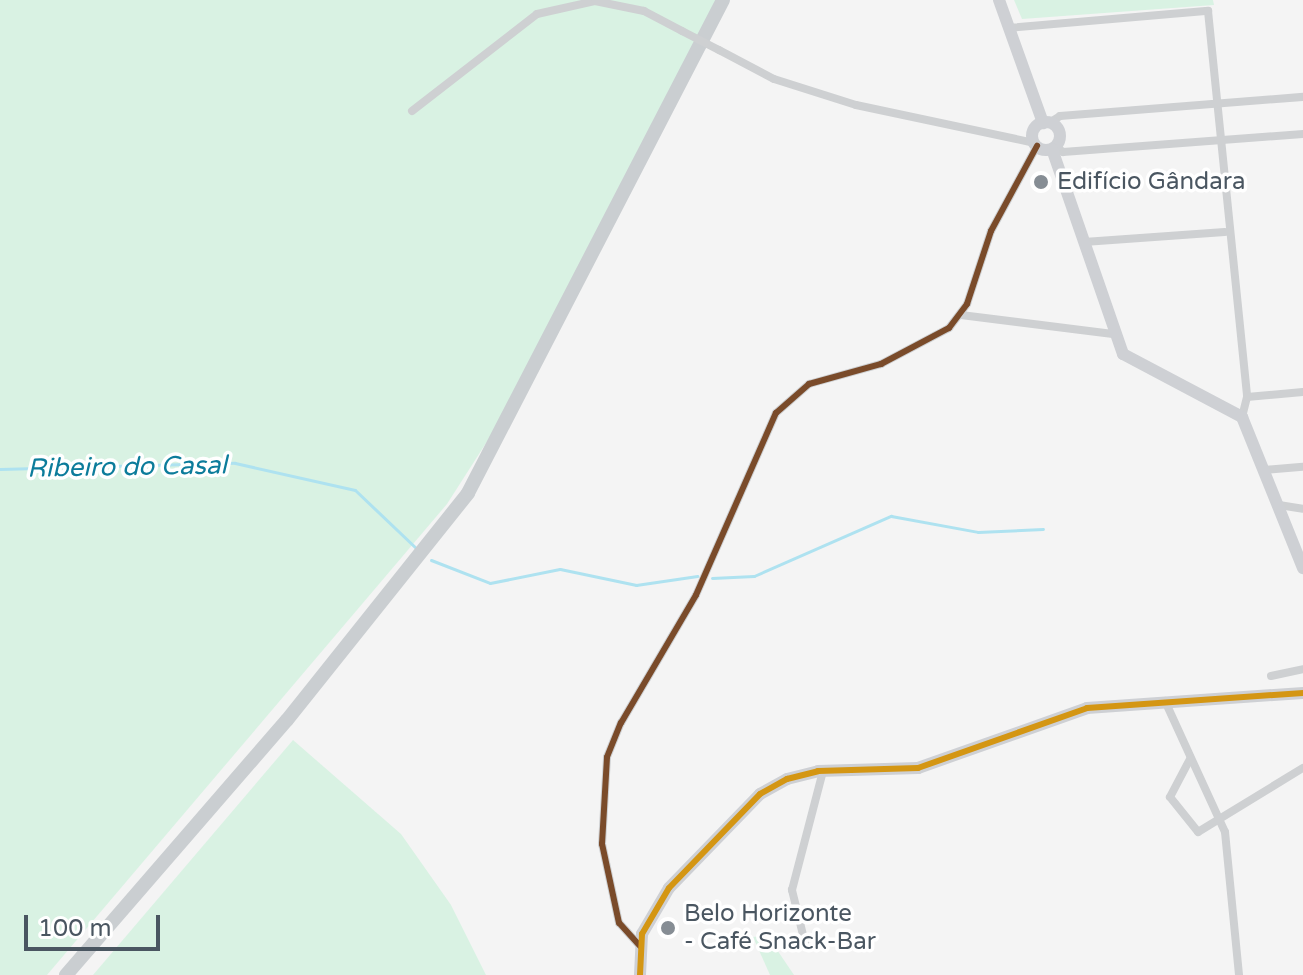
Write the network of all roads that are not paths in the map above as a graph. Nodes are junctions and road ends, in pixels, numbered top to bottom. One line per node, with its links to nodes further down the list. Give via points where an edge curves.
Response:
1 (723, 0): 34 (main road, via 468,493 287,720)
2 (999, 0): 3 (main road)
3 (1007, 28): 5 (street, via 1208,11); 7 (main road)
4 (1303, 97): 5 (street)
5 (1215, 103): 7 (street, via 1060,116); 9 (street)
6 (412, 111): 10 (street, bridge, via 537,14 595,1 644,11 774,79 856,105)
7 (1046, 123): 10 (main road); 11 (main road, via 1059,131)
8 (1303, 134): 9 (street)
9 (1218, 140): 11 (street, via 1063,152); 12 (street)
10 (1036, 145): 11 (main road); 14 (street, via 991,231)
11 (1054, 148): 13 (main road)
12 (1225, 232): 13 (street); 17 (street)
13 (1084, 242): 15 (main road)
14 (961, 315): 15 (street); 33 (street, via 925,344 793,395 751,460 696,595 607,757 602,844 619,923)
15 (1113, 334): 18 (main road, via 1140,368)
16 (1303, 392): 17 (street)
17 (1247, 397): 18 (street)
18 (1242, 417): 20 (main road)
19 (1303, 467): 20 (street)
20 (1265, 470): 21 (main road)
21 (1279, 505): 22 (street); 23 (main road)
22 (1303, 509)
23 (1303, 568)
24 (1303, 669): 25 (street)
25 (1271, 676)
26 (1303, 693): 27 (main road)
27 (1164, 700): 28 (street); 30 (main road, via 1087,708 1025,724 918,768)
28 (1190, 759): 31 (street); 31 (street, via 1170,797 1198,832)
29 (1303, 768): 31 (street, via 1247,796)
30 (823, 771): 32 (street, via 792,890); 33 (main road, via 760,794 669,888)
31 (1219, 822): 36 (street, via 1229,853)
32 (805, 943)
33 (640, 946): 35 (main road)
34 (66, 975)
35 (640, 975)
36 (1239, 975)

